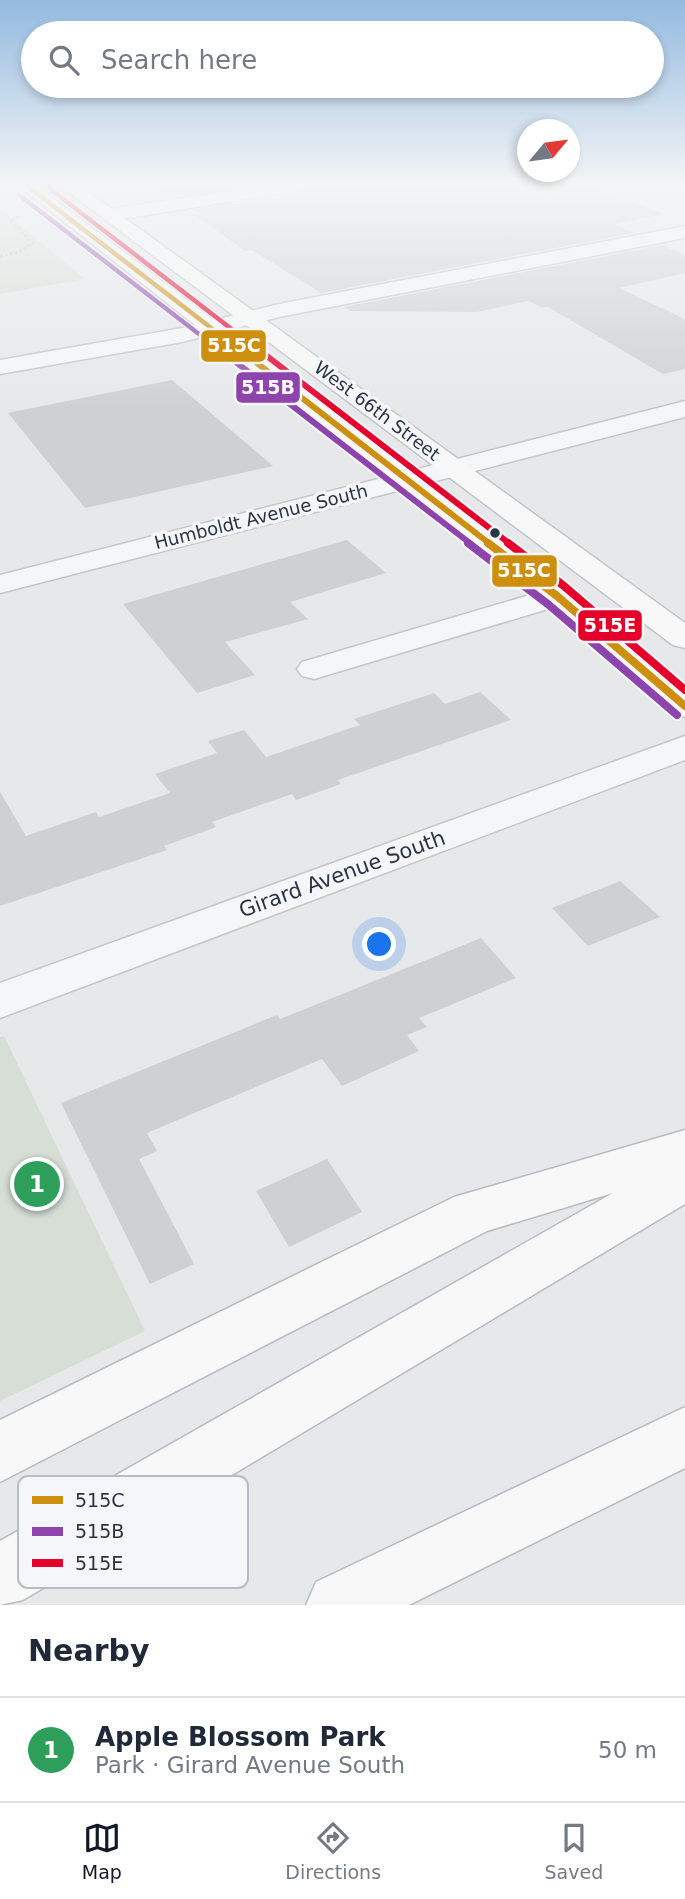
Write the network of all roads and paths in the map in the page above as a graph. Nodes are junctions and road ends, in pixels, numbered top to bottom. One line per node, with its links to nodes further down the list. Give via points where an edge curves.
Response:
1 (123, 260): 5 (main road, West 66th Street)
2 (172, 260): 4 (main road, West 66th Street)
3 (545, 260): 4 (street)
4 (252, 318): 5 (street); 8 (main road, West 66th Street)
5 (211, 328): 6 (street); 9 (main road, West 66th Street)
6 (0, 367)
7 (685, 409): 8 (street, Humboldt Avenue South)
8 (453, 468): 9 (street, Humboldt Avenue South); 12 (main road, West 66th Street)
9 (406, 480): 10 (street, Humboldt Avenue South); 11 (main road, West 66th Street)
10 (0, 584)
11 (556, 596): 13 (street); 14 (main road, West 66th Street)
12 (685, 638)
13 (314, 669)
14 (685, 706)
15 (685, 747): 16 (street, Girard Avenue South)
16 (0, 1001)
17 (685, 1151): 20 (main road, via 473,1213)
18 (685, 1178): 21 (main road)
19 (685, 1437): 24 (main road)
20 (0, 1452)
21 (173, 1476)
22 (18, 1567): 23 (main road)
23 (0, 1577)
24 (339, 1605)

